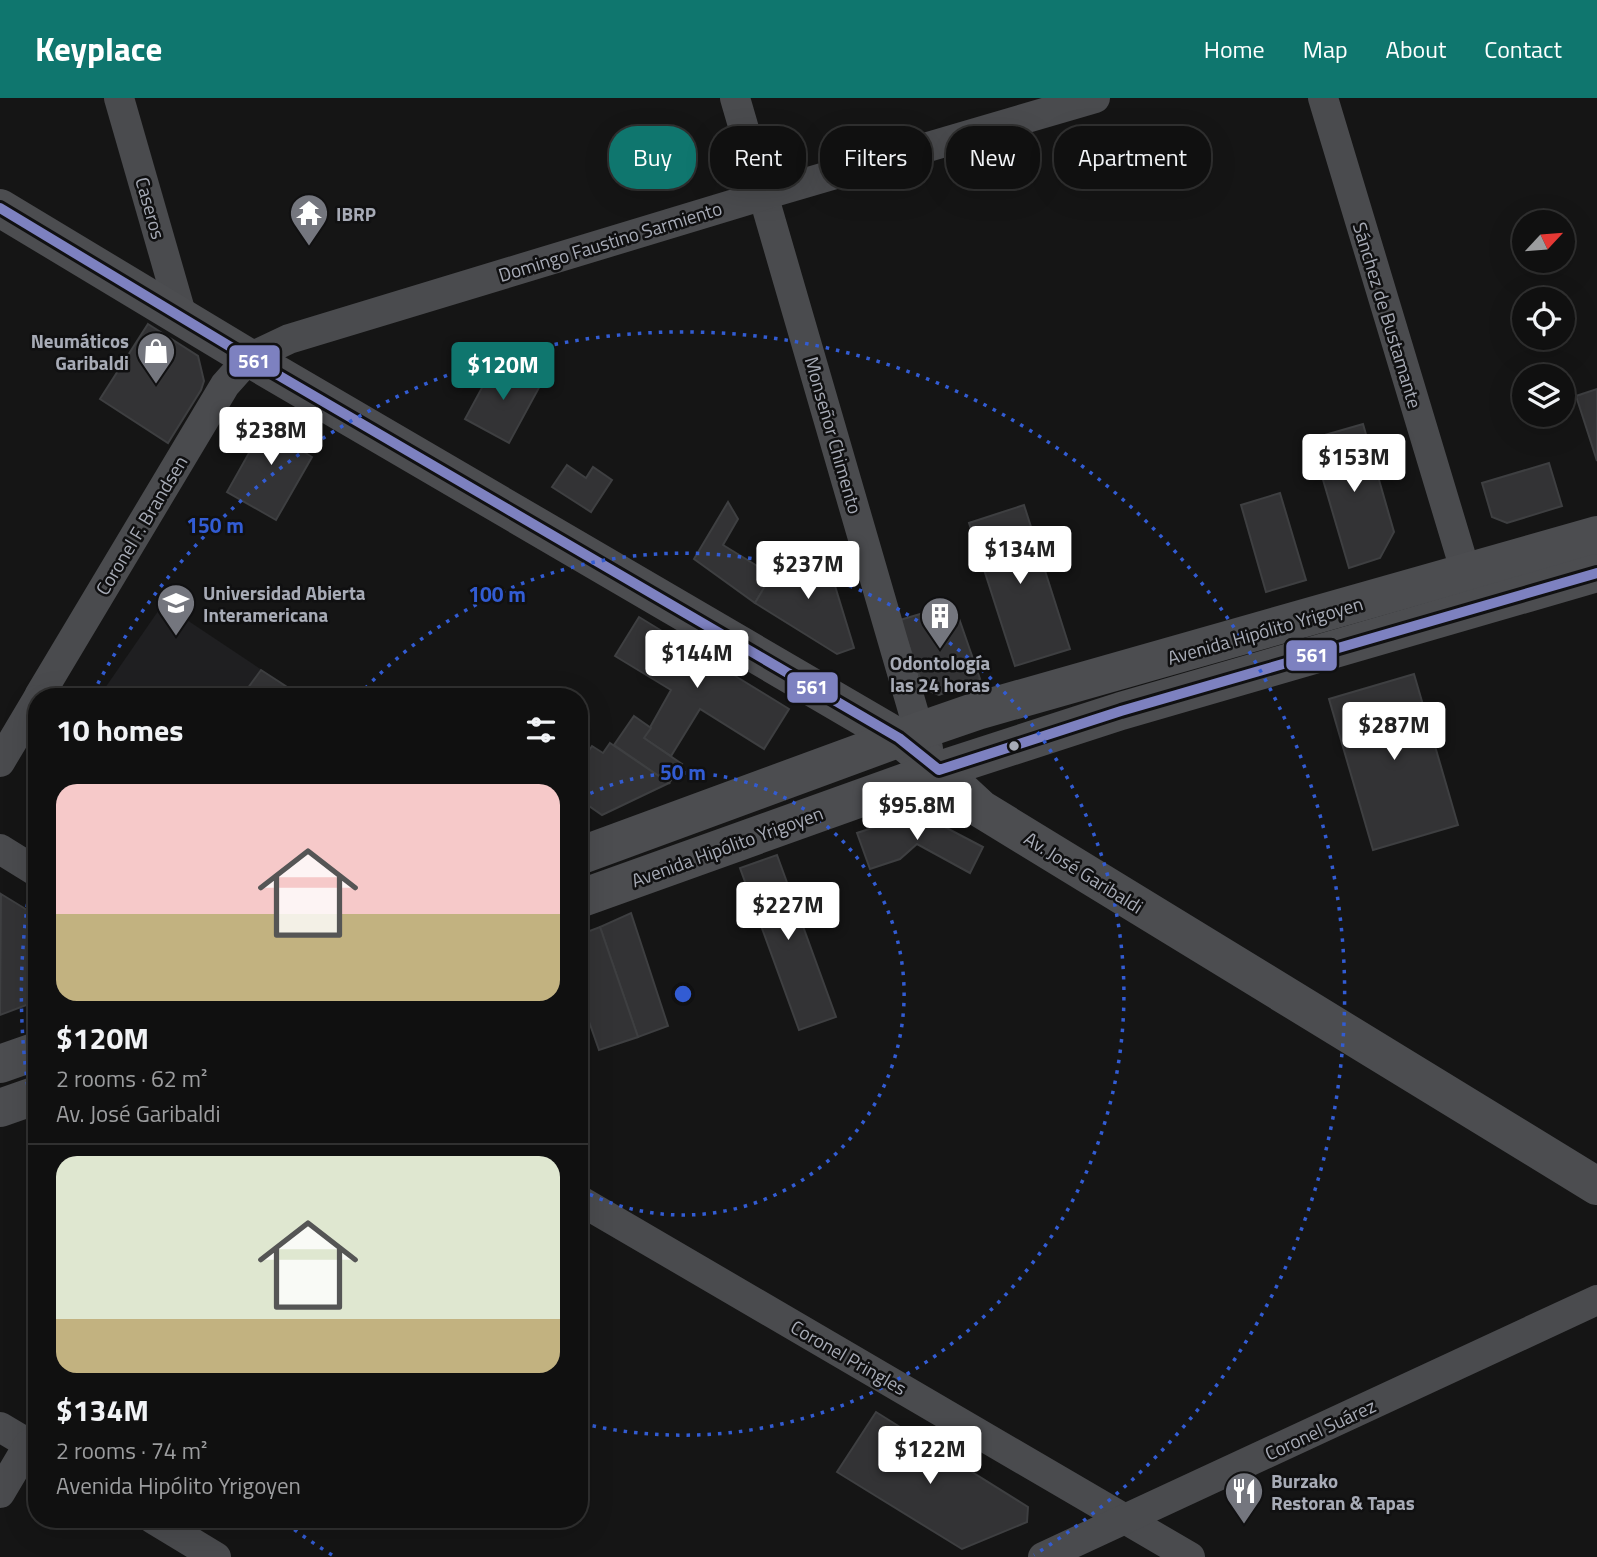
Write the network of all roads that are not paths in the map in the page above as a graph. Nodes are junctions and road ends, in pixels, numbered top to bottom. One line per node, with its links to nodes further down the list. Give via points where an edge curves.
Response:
1 (119, 98): 7 (street, Caseros)
2 (735, 98): 5 (street, Monseñor Chimento)
3 (1095, 98): 5 (street, Domingo Faustino Sarmiento)
4 (1323, 98): 10 (street, Sánchez de Bustamante)
5 (764, 195): 8 (street, Domingo Faustino Sarmiento, via 289,339); 14 (street, Monseñor Chimento)
6 (0, 208): 7 (main road, Av. José Garibaldi)
7 (182, 317): 8 (main road, Av. José Garibaldi)
8 (249, 358): 12 (street, Coronel F. Brandsen, via 225,386); 14 (main road, Av. José Garibaldi)
9 (1597, 535): 10 (main road, Avenida Hipólito Yrigoyen)
10 (1466, 573): 14 (main road, Avenida Hipólito Yrigoyen)
11 (1597, 573): 16 (main road, Avenida Hipólito Yrigoyen, via 1121,711)
12 (44, 688)
13 (28, 715): 15 (street, Coronel F. Brandsen)
14 (909, 734): 16 (main road, Av. José Garibaldi); 18 (main road, Avenida Hipólito Yrigoyen)
15 (0, 762)
16 (939, 770): 20 (main road, Avenida Hipólito Yrigoyen); 25 (main road, Av. José Garibaldi, via 981,809)
17 (0, 849): 19 (street)
18 (588, 853)
19 (28, 866)
20 (588, 896)
21 (28, 1054): 22 (main road)
22 (0, 1064)
23 (28, 1098): 24 (main road)
24 (0, 1108)
25 (1597, 1186)
26 (588, 1205): 32 (street, Coronel Pringles)
27 (1597, 1300): 32 (street, Coronel Suárez)
28 (0, 1427): 29 (street)
29 (28, 1444)
30 (28, 1454): 31 (street)
31 (0, 1493)
32 (1127, 1519): 35 (street, Coronel Suárez); 36 (street, Coronel Pringles)
33 (168, 1528): 34 (street)
34 (216, 1557)
35 (1043, 1557)
36 (1190, 1557)

